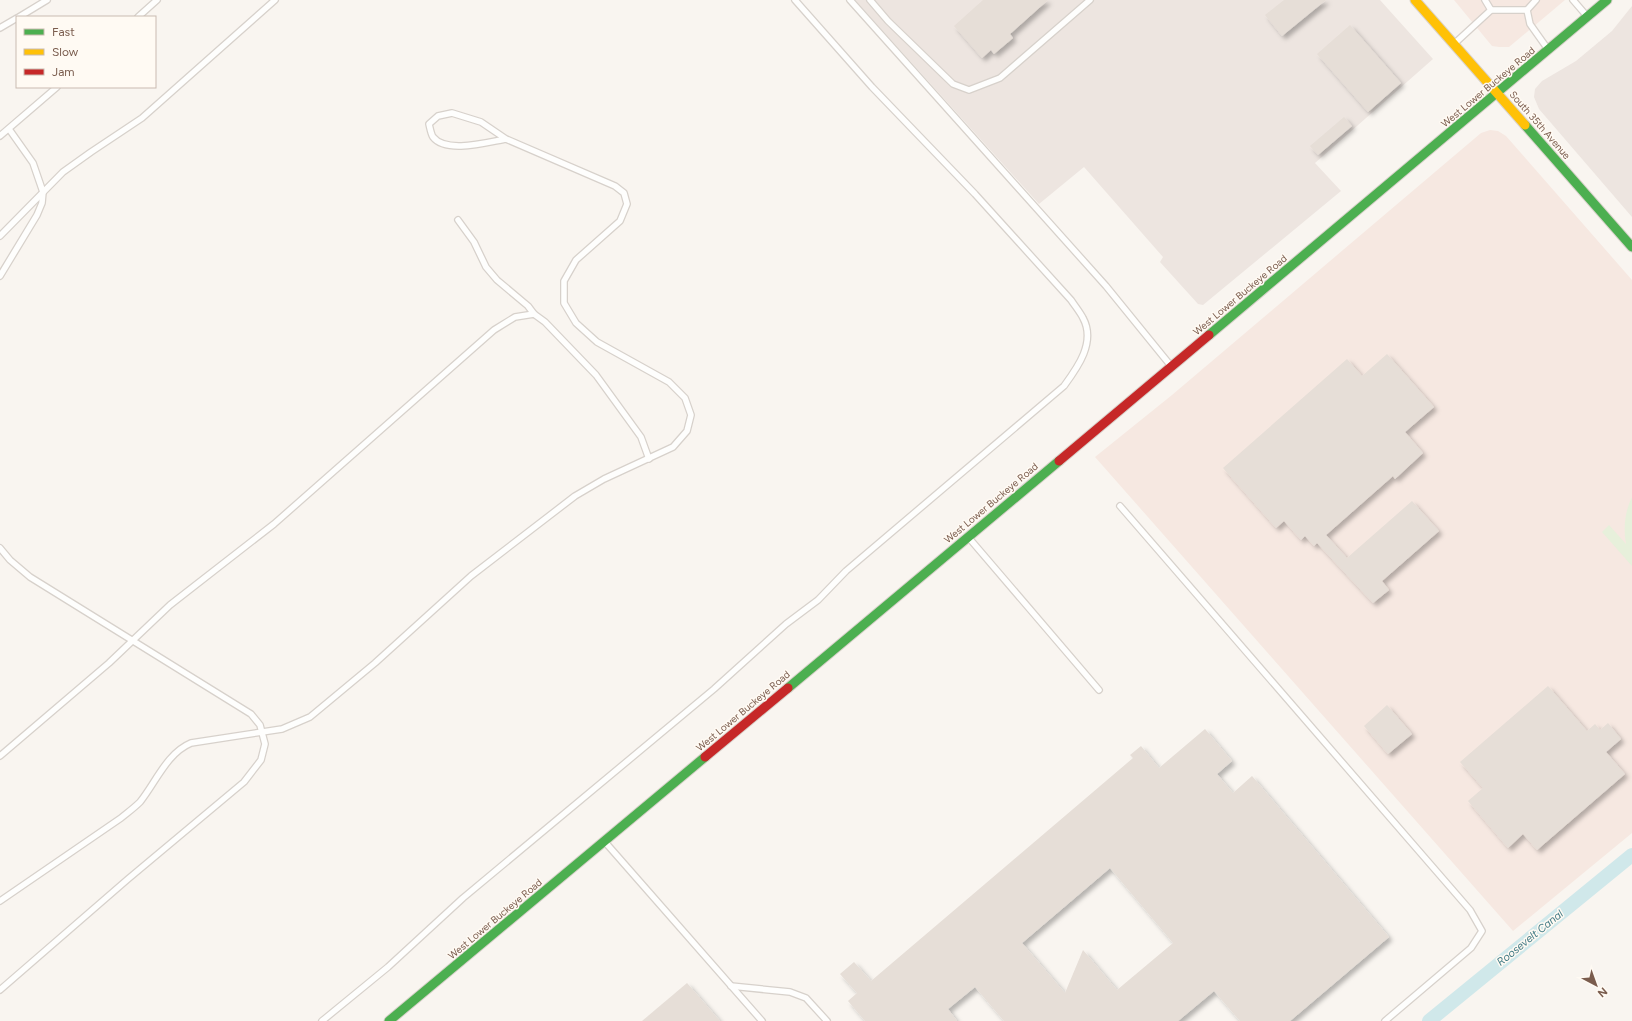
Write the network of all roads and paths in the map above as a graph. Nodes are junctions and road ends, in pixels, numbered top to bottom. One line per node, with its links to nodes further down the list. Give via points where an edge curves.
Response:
1 (46, 0): 15 (lane)
2 (157, 0): 16 (lane)
3 (275, 0): 27 (lane, via 142,118 63,172)
4 (795, 0): 46 (lane, via 872,87 975,194 1071,300 1084,319 1088,339 1080,364 1064,386 846,571 818,600 786,624 708,694 463,898 388,967)
5 (850, 0): 33 (lane, via 1106,286)
6 (870, 0): 7 (lane, via 953,84 969,90 1000,78)
7 (1090, 0)
8 (1415, 0): 20 (main road, South 35th Avenue)
9 (1486, 0): 13 (lane)
10 (1536, 0): 14 (lane)
11 (1573, 0): 17 (lane)
12 (1607, 0): 17 (main road, West Lower Buckeye Road)
13 (1491, 10): 14 (lane); 20 (lane)
14 (1527, 10): 21 (lane, via 1530,24)
15 (21, 16)
16 (139, 16)
17 (1587, 17): 21 (main road, West Lower Buckeye Road)
18 (16, 19): 19 (lane)
19 (0, 28)
20 (1454, 44): 23 (main road, South 35th Avenue)
21 (1548, 50): 23 (main road, West Lower Buckeye Road)
22 (56, 88): 24 (lane)
23 (1498, 93): 30 (main road, South 35th Avenue); 33 (main road, West Lower Buckeye Road)
24 (9, 129): 25 (lane); 27 (lane, via 33,163)
25 (0, 136)
26 (506, 139): 26 (lane, via 482,122 452,113 438,116 429,124 433,137 443,144 456,147); 34 (lane, via 615,186 624,193 627,204 620,221 576,260 564,281 564,303 576,324 597,342 669,382 685,398 691,415 687,431 673,447)
27 (43, 192): 29 (lane); 31 (lane, via 37,215)
28 (458, 220): 32 (lane, via 474,242 486,267)
29 (0, 236)
30 (1632, 247)
31 (0, 276)
32 (534, 314): 34 (lane, via 545,322 596,375 641,437); 38 (lane, via 515,317 494,330 274,524 170,604)
33 (1171, 367): 36 (main road, West Lower Buckeye Road)
34 (649, 459): 40 (lane, via 604,479 575,496 471,576 375,663 310,717 282,729)
35 (1120, 506): 50 (lane, via 1470,910 1482,931 1471,948)
36 (968, 536): 39 (lane); 42 (main road, West Lower Buckeye Road)
37 (0, 548): 38 (lane, via 30,577)
38 (133, 640): 40 (lane, via 251,714); 41 (lane, via 109,664)
39 (1100, 690)
40 (262, 732): 43 (lane, via 191,743 181,747 139,803 121,818); 45 (lane, via 265,744 261,760 244,782)
41 (0, 756)
42 (605, 842): 44 (lane); 47 (main road, West Lower Buckeye Road)
43 (0, 900)
44 (731, 986): 48 (lane); 49 (lane, via 790,992 806,998)
45 (0, 990)
46 (322, 1021)
47 (389, 1021)
48 (762, 1021)
49 (827, 1021)
50 (1385, 1021)

